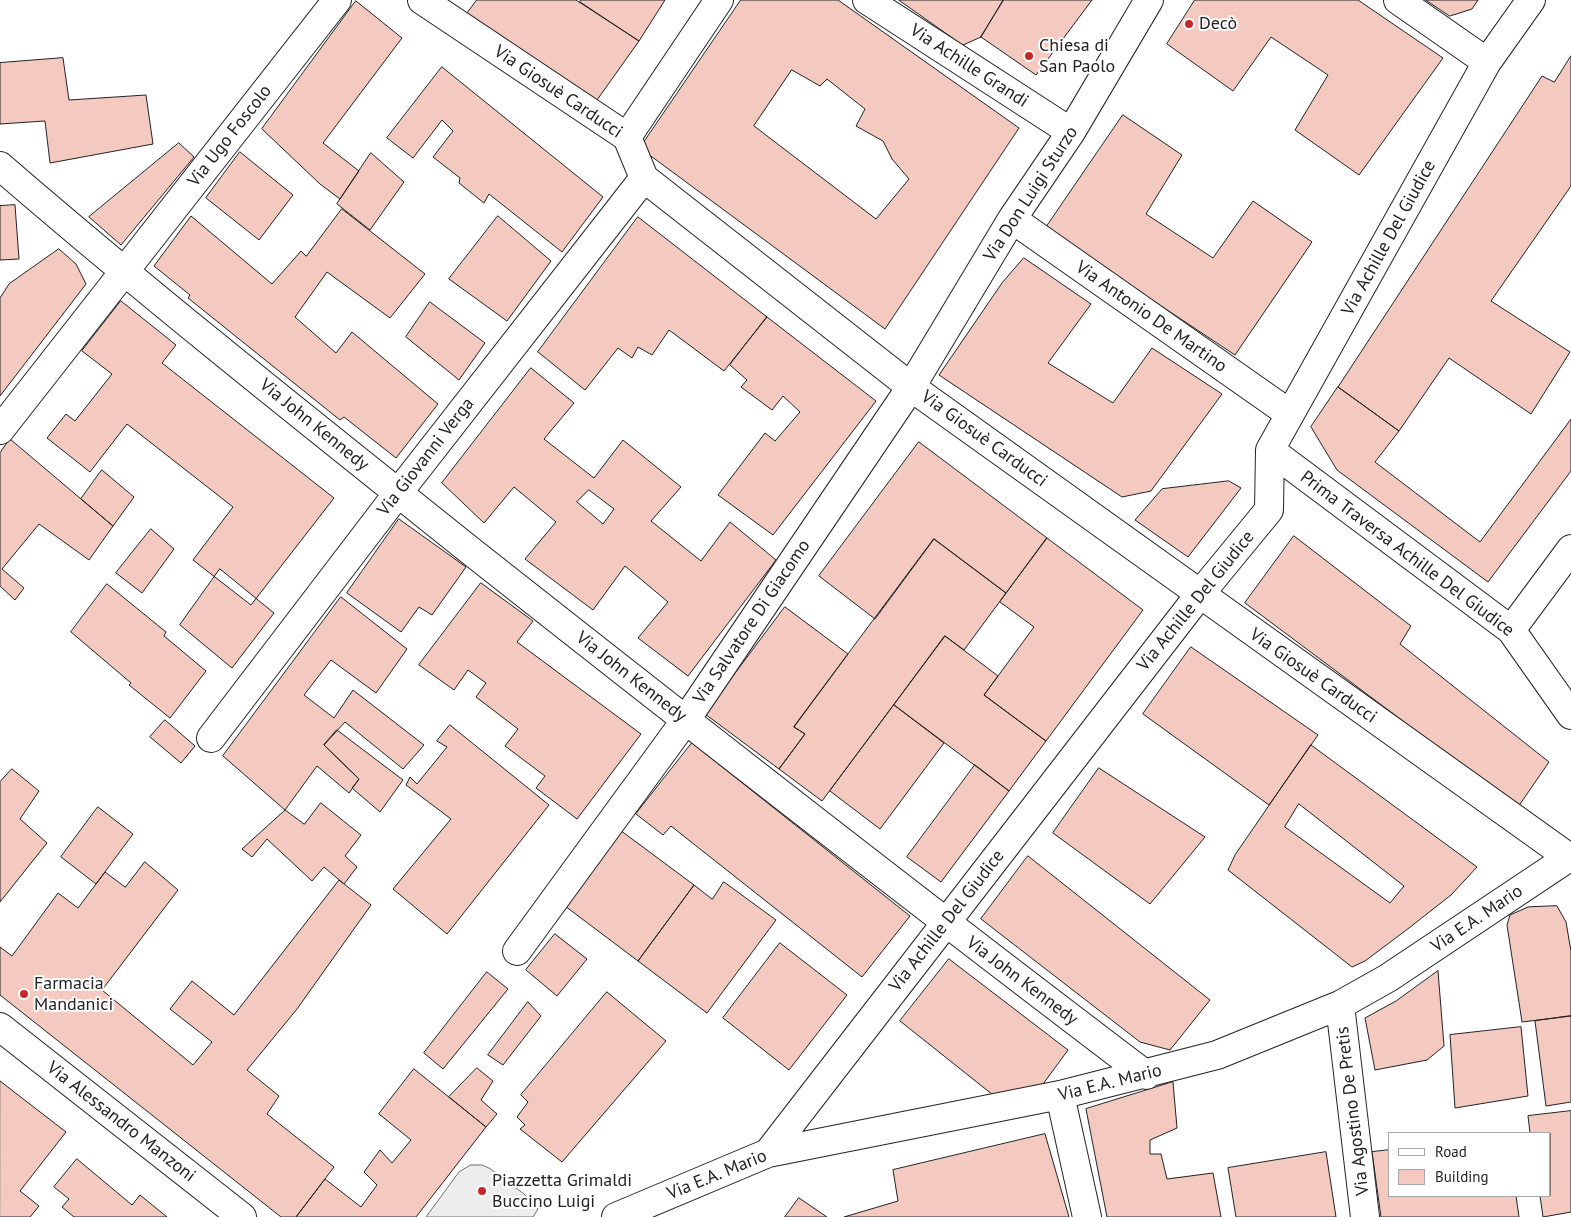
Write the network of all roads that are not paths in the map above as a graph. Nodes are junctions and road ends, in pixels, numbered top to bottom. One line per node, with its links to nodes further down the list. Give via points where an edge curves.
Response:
1 (337, 0): 14 (street, Via Ugo Foscolo)
2 (422, 0): 10 (street, Via Giosuè Carducci)
3 (719, 0): 10 (street)
4 (868, 0): 9 (street, Via Achille Grandi)
5 (1149, 0): 9 (street, Via Don Luigi Sturzo)
6 (1398, 0): 8 (street)
7 (1531, 0): 8 (street, Via Achille Del Giudice)
8 (1488, 62): 16 (street, Via Achille Del Giudice)
9 (1071, 132): 13 (street, Via Don Luigi Sturzo)
10 (627, 138): 12 (street, Via Giosuè Carducci)
11 (0, 166): 14 (street)
12 (644, 178): 15 (street, Via Giosuè Carducci); 19 (street, Via Giovanni Verga)
13 (1012, 219): 15 (street, Via Don Luigi Sturzo); 16 (street, Via Antonio De Martino)
14 (123, 272): 17 (street, Via Ugo Foscolo); 19 (street, Via John Kennedy)
15 (911, 387): 21 (street, Via Giosuè Carducci); 24 (street, Via Salvatore Di Giacomo)
16 (1290, 414): 18 (street, Via Achille Del Giudice)
17 (0, 430)
18 (1270, 450): 21 (street, Via Achille Del Giudice, via 1269,510); 22 (street, Prima Traversa Achille Del Giudice)
19 (398, 493): 24 (street, Via John Kennedy); 25 (street, Via Giovanni Verga)
20 (1571, 549): 22 (street)
21 (1200, 594): 26 (street, Via Giosuè Carducci); 27 (street, Via Achille Del Giudice)
22 (1511, 630): 23 (street, Prima Traversa Achille Del Giudice)
23 (1571, 715)
24 (685, 721): 27 (street, Via John Kennedy); 28 (street, Via Salvatore Di Giacomo)
25 (211, 738)
26 (1570, 857): 29 (street, Via E.A. Mario, via 1388,978)
27 (945, 922): 31 (street, Via John Kennedy); 33 (street, Via Achille Del Giudice)
28 (517, 951)
29 (1340, 1004): 31 (street, Via E.A. Mario, via 1217,1055); 37 (street, Via Agostino De Pretis)
30 (0, 1027): 34 (street, Via Alessandro Manzoni)
31 (1146, 1074): 32 (street, Via E.A. Mario)
32 (1060, 1095): 33 (street, Via E.A. Mario); 36 (street)
33 (768, 1153): 35 (street, Via E.A. Mario)
34 (242, 1217)
35 (616, 1217)
36 (1087, 1217)
37 (1365, 1217)

